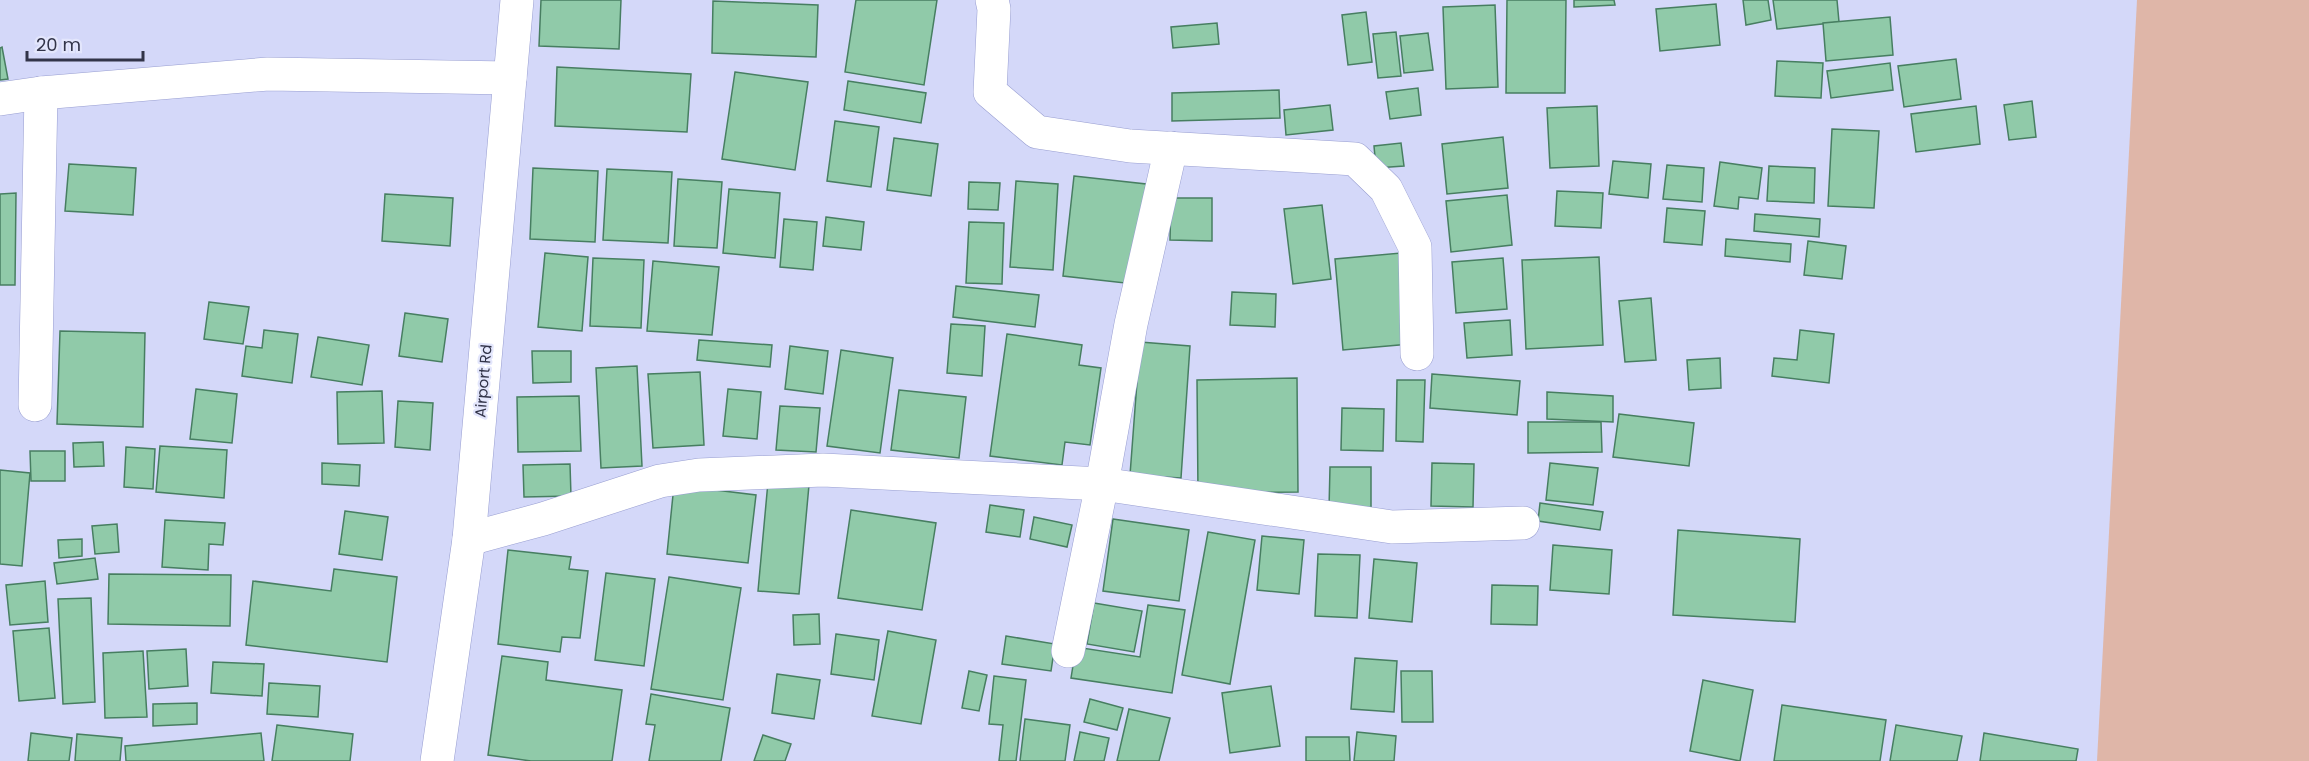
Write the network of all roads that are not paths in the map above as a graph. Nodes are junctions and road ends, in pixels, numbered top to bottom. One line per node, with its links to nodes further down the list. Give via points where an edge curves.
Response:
1 (517, 0): 3 (street, Airport Rd)
2 (992, 0): 6 (street, via 990,92 1037,132)
3 (510, 78): 4 (street, via 268,74); 11 (street, Airport Rd)
4 (41, 93): 5 (street); 8 (street)
5 (0, 99)
6 (1171, 148): 7 (street, via 1355,159 1386,189 1415,247); 9 (street, via 1131,324)
7 (1417, 354)
8 (35, 405)
9 (1102, 484): 10 (street, via 1392,527); 11 (street, via 823,470 699,475 660,481); 12 (street)
10 (1523, 523)
11 (469, 539): 13 (street, Airport Rd)
12 (1068, 651)
13 (437, 761)

